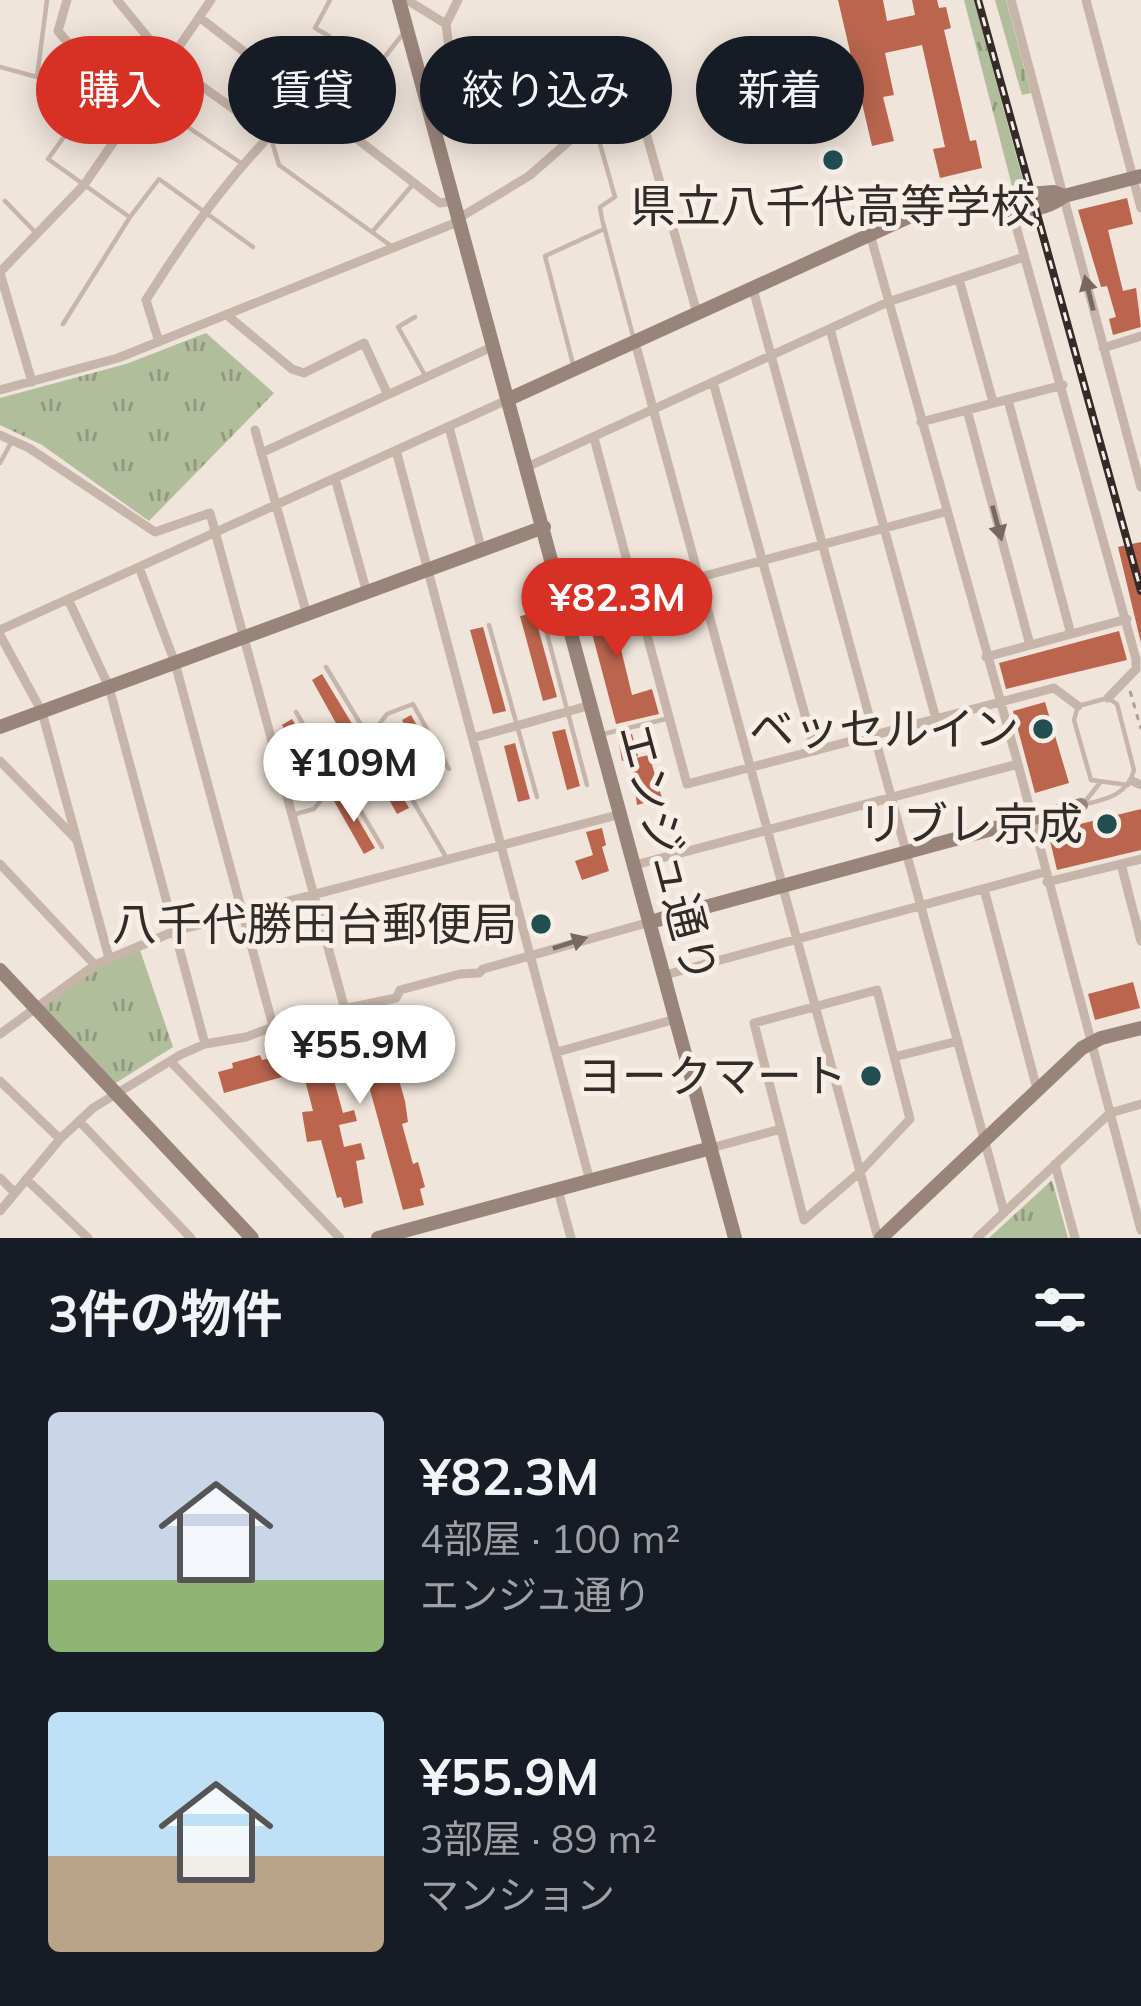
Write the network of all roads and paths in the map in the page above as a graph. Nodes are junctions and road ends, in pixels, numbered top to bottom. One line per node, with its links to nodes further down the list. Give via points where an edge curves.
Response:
1 (47, 0): 21 (lane, via 37,77)
2 (67, 0): 14 (street)
3 (117, 0): 15 (street)
4 (191, 0): 11 (street)
5 (211, 0): 11 (street)
6 (330, 0): 17 (lane, via 315,28)
7 (403, 0): 12 (street); 13 (street, エンジュ通り)
8 (458, 0): 12 (street)
9 (1011, 0): 35 (street)
10 (1085, 0): 32 (street)
11 (200, 15): 16 (street); 19 (street)
12 (446, 24): 18 (street)
13 (407, 29): 20 (lane); 37 (street, エンジュ通り)
14 (62, 36)
15 (147, 36)
16 (186, 36)
17 (328, 36)
18 (447, 36)
19 (228, 37)
20 (396, 43)
21 (0, 67)
22 (204, 138): 31 (lane)
23 (59, 144): 34 (lane, via 48,159)
24 (113, 144): 34 (street)
25 (259, 144): 31 (street)
26 (275, 144): 44 (lane, via 279,165)
27 (367, 144): 33 (street)
28 (566, 144): 42 (street)
29 (600, 144): 43 (lane, via 615,197 600,207)
30 (649, 144): 54 (street)
31 (241, 163): 40 (street)
32 (1137, 177): 35 (street); 39 (street)
33 (415, 182): 37 (street, via 440,203); 44 (lane)
34 (84, 185): 41 (lane); 45 (street)
35 (1058, 197): 38 (street); 63 (street, one-way to 35)
36 (4, 201): 45 (lane)
37 (455, 201): 42 (street, エンジュ通り)
38 (1018, 203): 46 (street, via 1004,212 944,201); 49 (street)
39 (1141, 208)
40 (203, 210): 41 (lane, via 159,179); 47 (lane); 60 (street, via 146,300)
41 (130, 217): 57 (lane)
42 (460, 220): 48 (street); 62 (street, エンジュ通り)
43 (604, 229): 61 (lane); 65 (lane, via 545,256)
44 (373, 231): 48 (lane)
45 (37, 234): 50 (street)
46 (870, 234): 52 (street); 53 (street)
47 (254, 247)
48 (394, 248): 55 (street)
49 (1024, 257): 51 (street); 69 (street)
50 (0, 273): 67 (street)
51 (959, 280): 53 (street); 74 (street)
52 (753, 289): 54 (street); 64 (street)
53 (888, 302): 58 (street); 77 (street)
54 (697, 313): 61 (street)
55 (228, 316): 60 (street); 71 (street, via 304,373 364,343)
56 (415, 317): 66 (lane, via 398,327)
57 (63, 324)
58 (830, 329): 64 (street); 92 (street)
59 (1141, 336): 63 (street)
60 (159, 342): 67 (street)
61 (635, 342): 65 (street); 76 (street)
62 (494, 346): 66 (street); 72 (street, エンジュ通り)
63 (1103, 348): 88 (street)
64 (771, 357): 68 (street); 94 (street)
65 (574, 369): 72 (street)
66 (426, 377): 71 (street)
67 (32, 382): 70 (street)
68 (713, 382): 76 (street); 96 (street)
69 (1063, 385): 73 (street); 105 (street)
70 (0, 389)
71 (388, 395): 84 (street)
72 (509, 399): 78 (street); 86 (street, エンジュ通り)
73 (1008, 400): 74 (street); 108 (street)
74 (993, 402): 75 (street)
75 (967, 410): 77 (street); 110 (street, one-way to 110)
76 (653, 411): 81 (street); 99 (street)
77 (921, 422): 90 (street)
78 (448, 427): 83 (street); 95 (street)
79 (255, 430): 84 (street)
80 (0, 435): 82 (street)
81 (594, 438): 86 (street); 101 (street)
82 (12, 440): 85 (lane); 93 (street, via 155,532 210,513)
83 (396, 451): 87 (street); 98 (street)
84 (261, 453): 89 (street)
85 (0, 464)
86 (527, 467): 91 (street, エンジュ通り)
87 (335, 478): 89 (street); 100 (street)
88 (1141, 487)
89 (275, 506): 93 (street); 104 (street)
90 (945, 512): 92 (street); 111 (street)
91 (544, 527): 95 (street); 118 (street, エンジュ通り)
92 (884, 528): 94 (street); 124 (street)
93 (215, 532): 97 (street); 109 (street)
94 (822, 544): 96 (street); 129 (street)
95 (482, 551): 98 (street)
96 (762, 560): 99 (street); 132 (street)
97 (139, 567): 102 (street); 112 (street)
98 (427, 571): 100 (street); 131 (street)
99 (699, 577): 101 (street); 136 (street)
100 (367, 593): 104 (street)
101 (637, 594): 123 (street)
102 (68, 599): 107 (street); 114 (street)
103 (541, 611): 120 (lane)
104 (307, 615): 109 (street)
105 (1127, 620): 108 (street); 116 (street, via 1136,668)
106 (489, 625): 125 (lane)
107 (0, 632): 121 (street)
108 (1071, 634): 110 (street)
109 (244, 638): 112 (street); 145 (street)
110 (1030, 645): 111 (street)
111 (986, 657): 117 (street)
112 (175, 664): 114 (street); 162 (street)
113 (326, 667): 130 (lane)
114 (109, 687): 121 (street); 164 (street)
115 (1129, 688): 127 (path)
116 (1108, 698): 119 (lane); 139 (lane, via 1117,704)
117 (999, 701): 119 (street, via 1054,688); 124 (street); 134 (street)
118 (591, 705): 120 (street); 128 (street, エンジュ通り)
119 (1078, 706): 138 (lane, via 1074,720 1090,780)
120 (568, 711): 125 (street); 140 (lane)
121 (42, 712): 126 (street); 148 (street)
122 (296, 712): 137 (lane)
123 (670, 718): 128 (lane); 136 (street, via 688,784)
124 (936, 718): 129 (street)
125 (517, 726): 131 (street); 141 (lane)
126 (0, 727)
127 (1141, 729)
128 (599, 735): 144 (street, エンジュ通り)
129 (874, 735): 132 (street); 142 (street)
130 (371, 736): 135 (lane, via 387,714 413,704); 137 (lane); 152 (lane)
131 (473, 738): 149 (street)
132 (815, 751): 136 (street)
133 (0, 761): 148 (street)
134 (1018, 764): 142 (street); 146 (street)
135 (449, 769)
136 (751, 769): 147 (street)
137 (338, 778): 145 (lane, via 314,809); 150 (lane)
138 (1099, 784): 139 (lane); 143 (lane)
139 (1134, 784): 143 (lane)
140 (587, 785)
141 (537, 797)
142 (891, 797): 147 (street); 151 (street)
143 (1081, 805): 146 (street)
144 (620, 814): 149 (street); 156 (street, エンジュ通り)
145 (292, 815): 160 (street)
146 (1031, 818): 151 (street); 157 (street)
147 (767, 831): 156 (street); 158 (street)
148 (80, 843): 168 (street)
149 (502, 844): 152 (street); 167 (street)
150 (382, 847)
151 (907, 853): 158 (street); 161 (street)
152 (446, 858): 160 (street)
153 (1141, 859): 155 (street)
154 (0, 864): 169 (street)
155 (1120, 864): 157 (street); 166 (street)
156 (635, 866): 163 (street, エンジュ通り)
157 (1046, 877): 159 (street); 180 (street)
158 (782, 886): 163 (street); 165 (street)
159 (984, 889): 161 (street); 186 (street)
160 (313, 893): 162 (street); 174 (street)
161 (920, 906): 165 (street); 179 (street)
162 (242, 914): 164 (street); 176 (street)
163 (650, 922): 167 (street, one-way to 163); 171 (street, エンジュ通り)
164 (176, 932): 168 (street); 181 (street)
165 (797, 940): 171 (street); 172 (street)
166 (1141, 941)
167 (531, 955): 174 (street); 182 (street)
168 (109, 958): 169 (street)
169 (95, 965): 173 (street)
170 (0, 970): 173 (street)
171 (664, 975): 175 (street, エンジュ通り)
172 (815, 1005): 183 (street, via 877,990); 191 (street, via 754,1023); 196 (street)
173 (34, 1006): 178 (street); 187 (street)
174 (344, 1006): 176 (street)
175 (676, 1018): 182 (street); 194 (street, エンジュ通り)
176 (272, 1026): 181 (street)
177 (1141, 1028): 180 (street)
178 (0, 1034)
179 (958, 1041): 183 (street); 192 (street)
180 (1093, 1041): 186 (street); 189 (street)
181 (205, 1044): 184 (street)
182 (557, 1052): 199 (street)
183 (894, 1057): 196 (street, via 910,1119)
184 (172, 1063): 187 (street); 208 (street)
185 (0, 1082): 193 (street)
186 (1037, 1089): 192 (street)
187 (117, 1095): 190 (street); 207 (street)
188 (1141, 1104): 189 (street)
189 (1110, 1113): 195 (street); 204 (street)
190 (79, 1121): 193 (street); 206 (street)
191 (781, 1129): 194 (street); 196 (street, via 804,1220)
192 (984, 1138): 203 (street); 212 (street)
193 (60, 1139): 198 (street)
194 (711, 1148): 199 (street); 211 (street, エンジュ通り)
195 (1055, 1164): 203 (street); 214 (street)
196 (860, 1172): 212 (street)
197 (0, 1178): 201 (street)
198 (26, 1179): 201 (street); 205 (street)
199 (590, 1181): 200 (street)
200 (558, 1190): 209 (street); 210 (street)
201 (15, 1193): 202 (street)
202 (0, 1211)
203 (1004, 1212): 213 (street)
204 (1141, 1230)
205 (88, 1238)
206 (191, 1238)
207 (252, 1238)
208 (340, 1238)
209 (378, 1238)
210 (571, 1238)
211 (735, 1238)
212 (880, 1238)
213 (977, 1238)
214 (1075, 1238)

